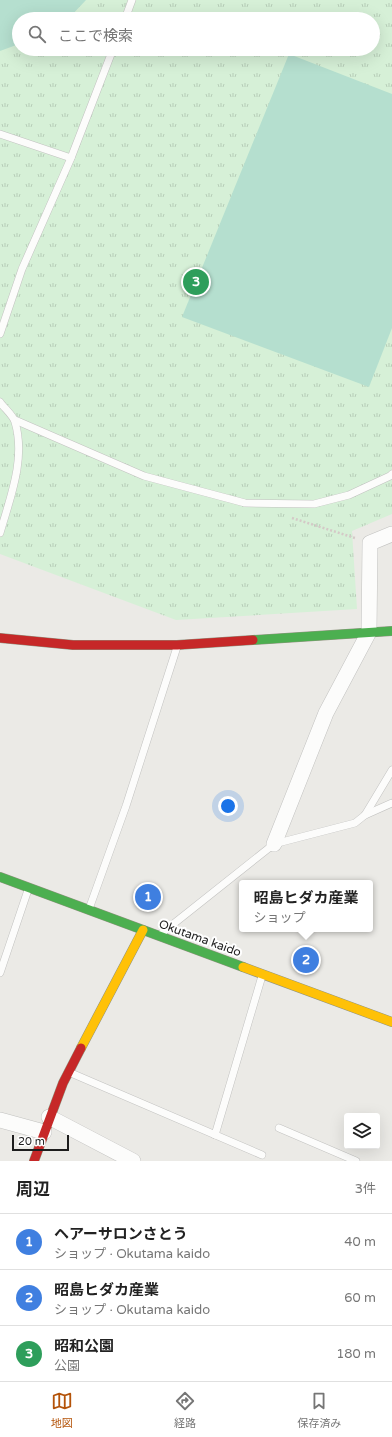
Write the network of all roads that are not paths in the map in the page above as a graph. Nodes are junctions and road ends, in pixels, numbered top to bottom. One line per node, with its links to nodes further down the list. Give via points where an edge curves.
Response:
1 (132, 0): 2 (lane)
2 (127, 12)
3 (110, 56): 5 (lane)
4 (0, 134): 5 (lane)
5 (71, 158): 6 (lane, via 22,269)
6 (0, 334)
7 (0, 402): 8 (lane)
8 (14, 420): 9 (lane, via 144,476 245,503 314,504 349,495); 10 (lane, via 18,446 17,475)
9 (392, 474)
10 (0, 533)
11 (392, 534): 13 (street, via 370,543)
12 (392, 631): 13 (street)
13 (369, 632): 15 (street); 19 (street, via 326,713)
14 (0, 638): 15 (street, via 73,645)
15 (177, 645): 22 (lane, via 126,806)
16 (392, 770): 18 (lane)
17 (392, 803): 18 (lane)
18 (365, 815): 19 (lane, via 355,823)
19 (274, 844): 24 (lane)
20 (0, 876): 21 (street, Okutama kaido)
21 (29, 888): 22 (street, Okutama kaido); 25 (lane)
22 (89, 909): 23 (street, Okutama kaido)
23 (143, 930): 24 (street, Okutama kaido); 28 (street)
24 (158, 936): 26 (street, Okutama kaido)
25 (0, 973)
26 (263, 975): 27 (street, Okutama kaido); 33 (lane)
27 (392, 1022)
28 (69, 1072): 29 (street); 33 (lane)
29 (50, 1117): 32 (street); 36 (street)
30 (0, 1120): 32 (street)
31 (279, 1128): 37 (lane)
32 (44, 1132): 35 (street)
33 (215, 1135): 34 (lane)
34 (262, 1155)
35 (34, 1161)
36 (133, 1161)
37 (356, 1161)

